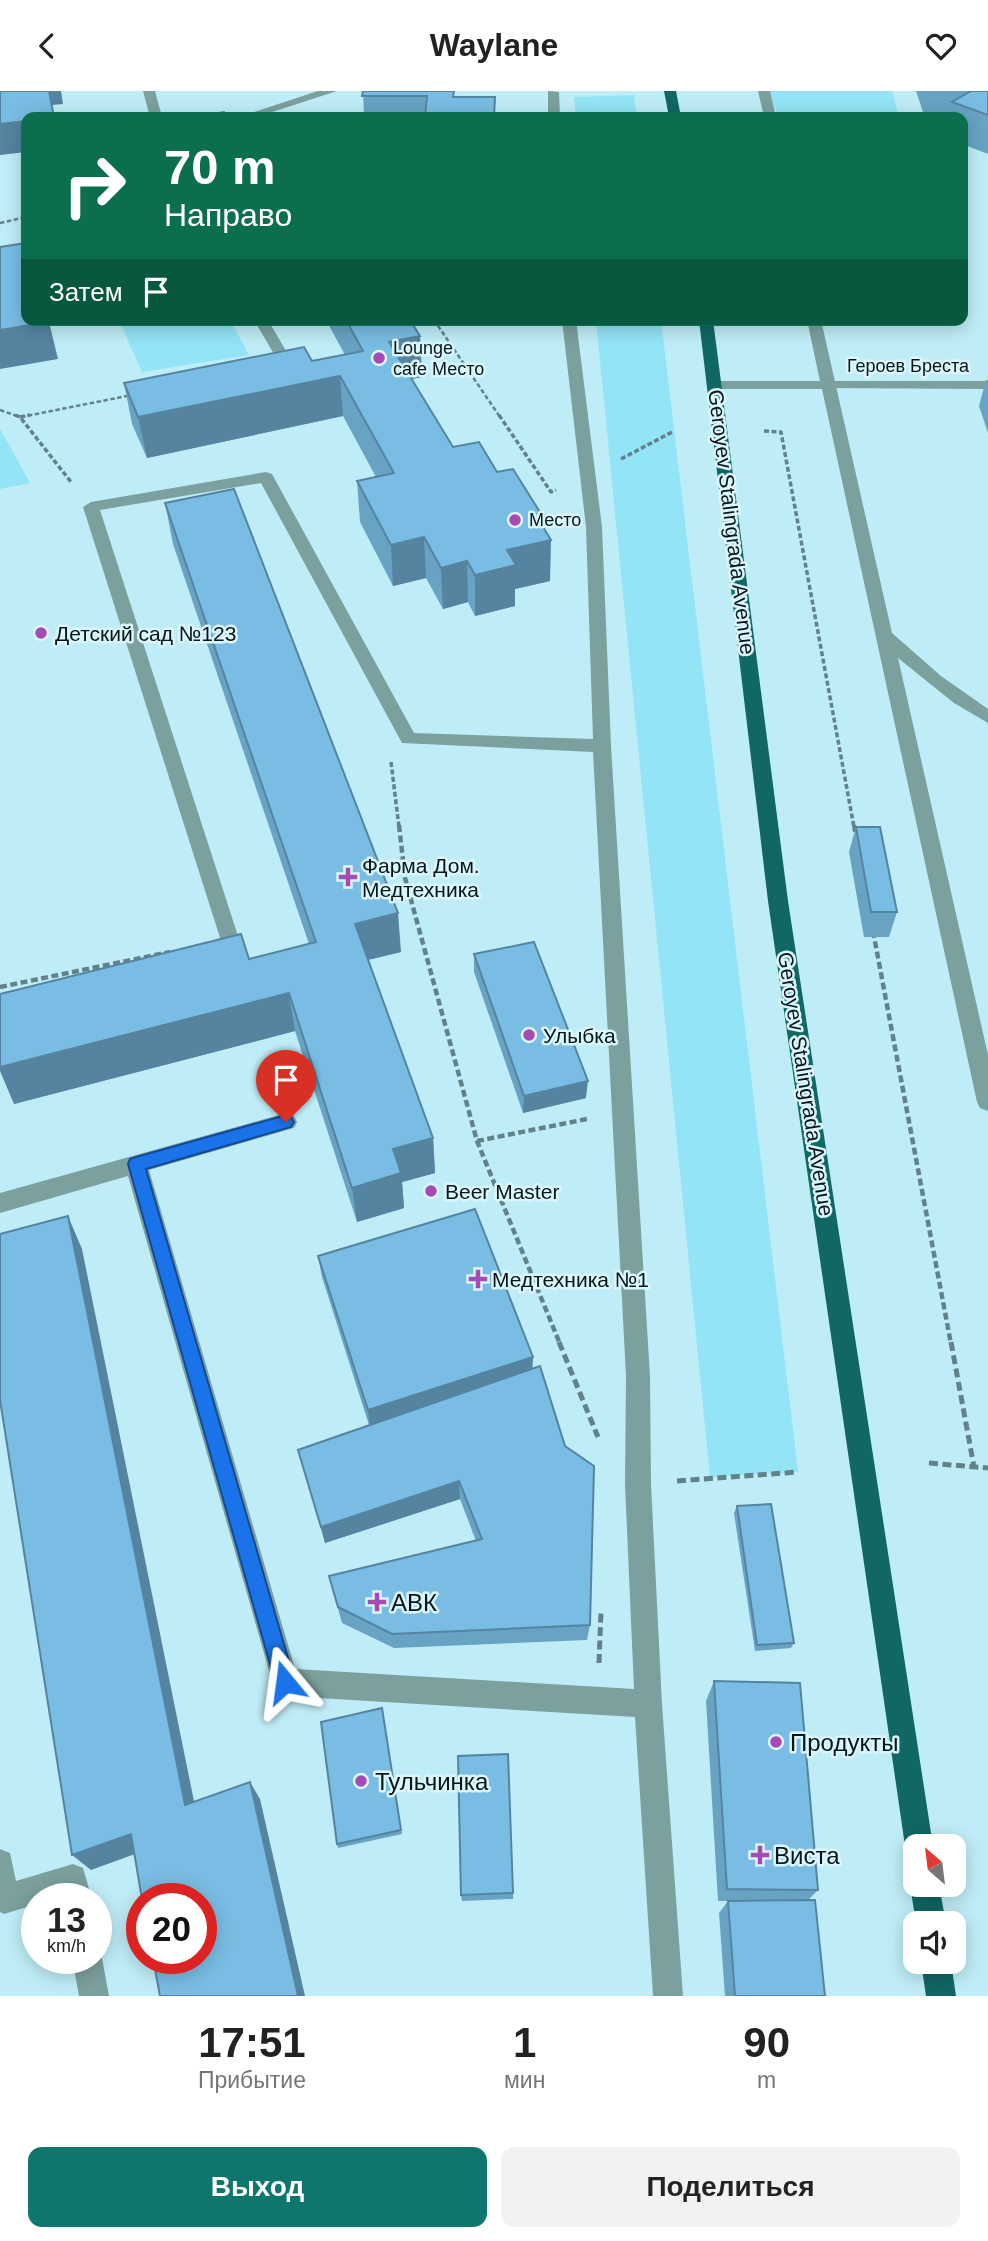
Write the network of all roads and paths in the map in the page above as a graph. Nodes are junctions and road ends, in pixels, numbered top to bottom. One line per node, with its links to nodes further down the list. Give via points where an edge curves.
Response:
1 (149, 91): 8 (street)
2 (331, 91): 9 (street)
3 (543, 91): 7 (street)
4 (558, 91): 7 (street)
5 (670, 91): 11 (main road)
6 (764, 91): 12 (street)
7 (552, 92): 10 (street)
8 (154, 112)
9 (261, 112)
10 (554, 112)
11 (674, 112)
12 (769, 112)
13 (21, 218): 14 (path)
14 (0, 223)
15 (264, 326): 20 (street)
16 (438, 326): 28 (path)
17 (570, 326): 32 (street, via 594,527)
18 (707, 326): 21 (main road, Geroyev Stalingrada Avenue)
19 (815, 326): 22 (street)
20 (286, 363)
21 (715, 385): 22 (street, Героев Бреста); 53 (main road, Geroyev Stalingrada Avenue, via 778,901)
22 (829, 385): 23 (street, Героев Бреста); 30 (street)
23 (988, 385)
24 (140, 393): 26 (path)
25 (0, 410): 26 (path)
26 (20, 417): 29 (path)
27 (764, 431): 34 (path, via 781,432)
28 (551, 492)
29 (91, 507): 32 (street, via 266,477 408,739); 36 (street)
30 (886, 637): 31 (street, via 940,685); 38 (street)
31 (988, 717)
32 (602, 747): 49 (street, via 638,1376)
33 (390, 756): 41 (path, via 405,878)
34 (858, 849)
35 (871, 917): 46 (path)
36 (229, 939): 37 (path)
37 (0, 987)
38 (988, 1103)
39 (593, 1117): 41 (path)
40 (286, 1122): 42 (street)
41 (477, 1141): 44 (path)
42 (136, 1164): 43 (street); 52 (street, via 285,1682)
43 (0, 1203)
44 (600, 1442)
45 (929, 1464): 46 (path)
46 (974, 1467): 47 (path)
47 (988, 1468)
48 (798, 1472): 49 (path)
49 (638, 1484): 52 (street)
50 (601, 1608): 51 (path)
51 (599, 1664)
52 (648, 1704): 61 (street)
53 (917, 1834)
54 (0, 1863): 57 (street, via 4,1899)
55 (57, 1883): 56 (street, via 73,1878)
56 (74, 1883)
57 (21, 1894)
58 (90, 1974): 60 (street)
59 (938, 1974): 62 (main road)
60 (94, 1996)
61 (668, 1996)
62 (941, 1996)

